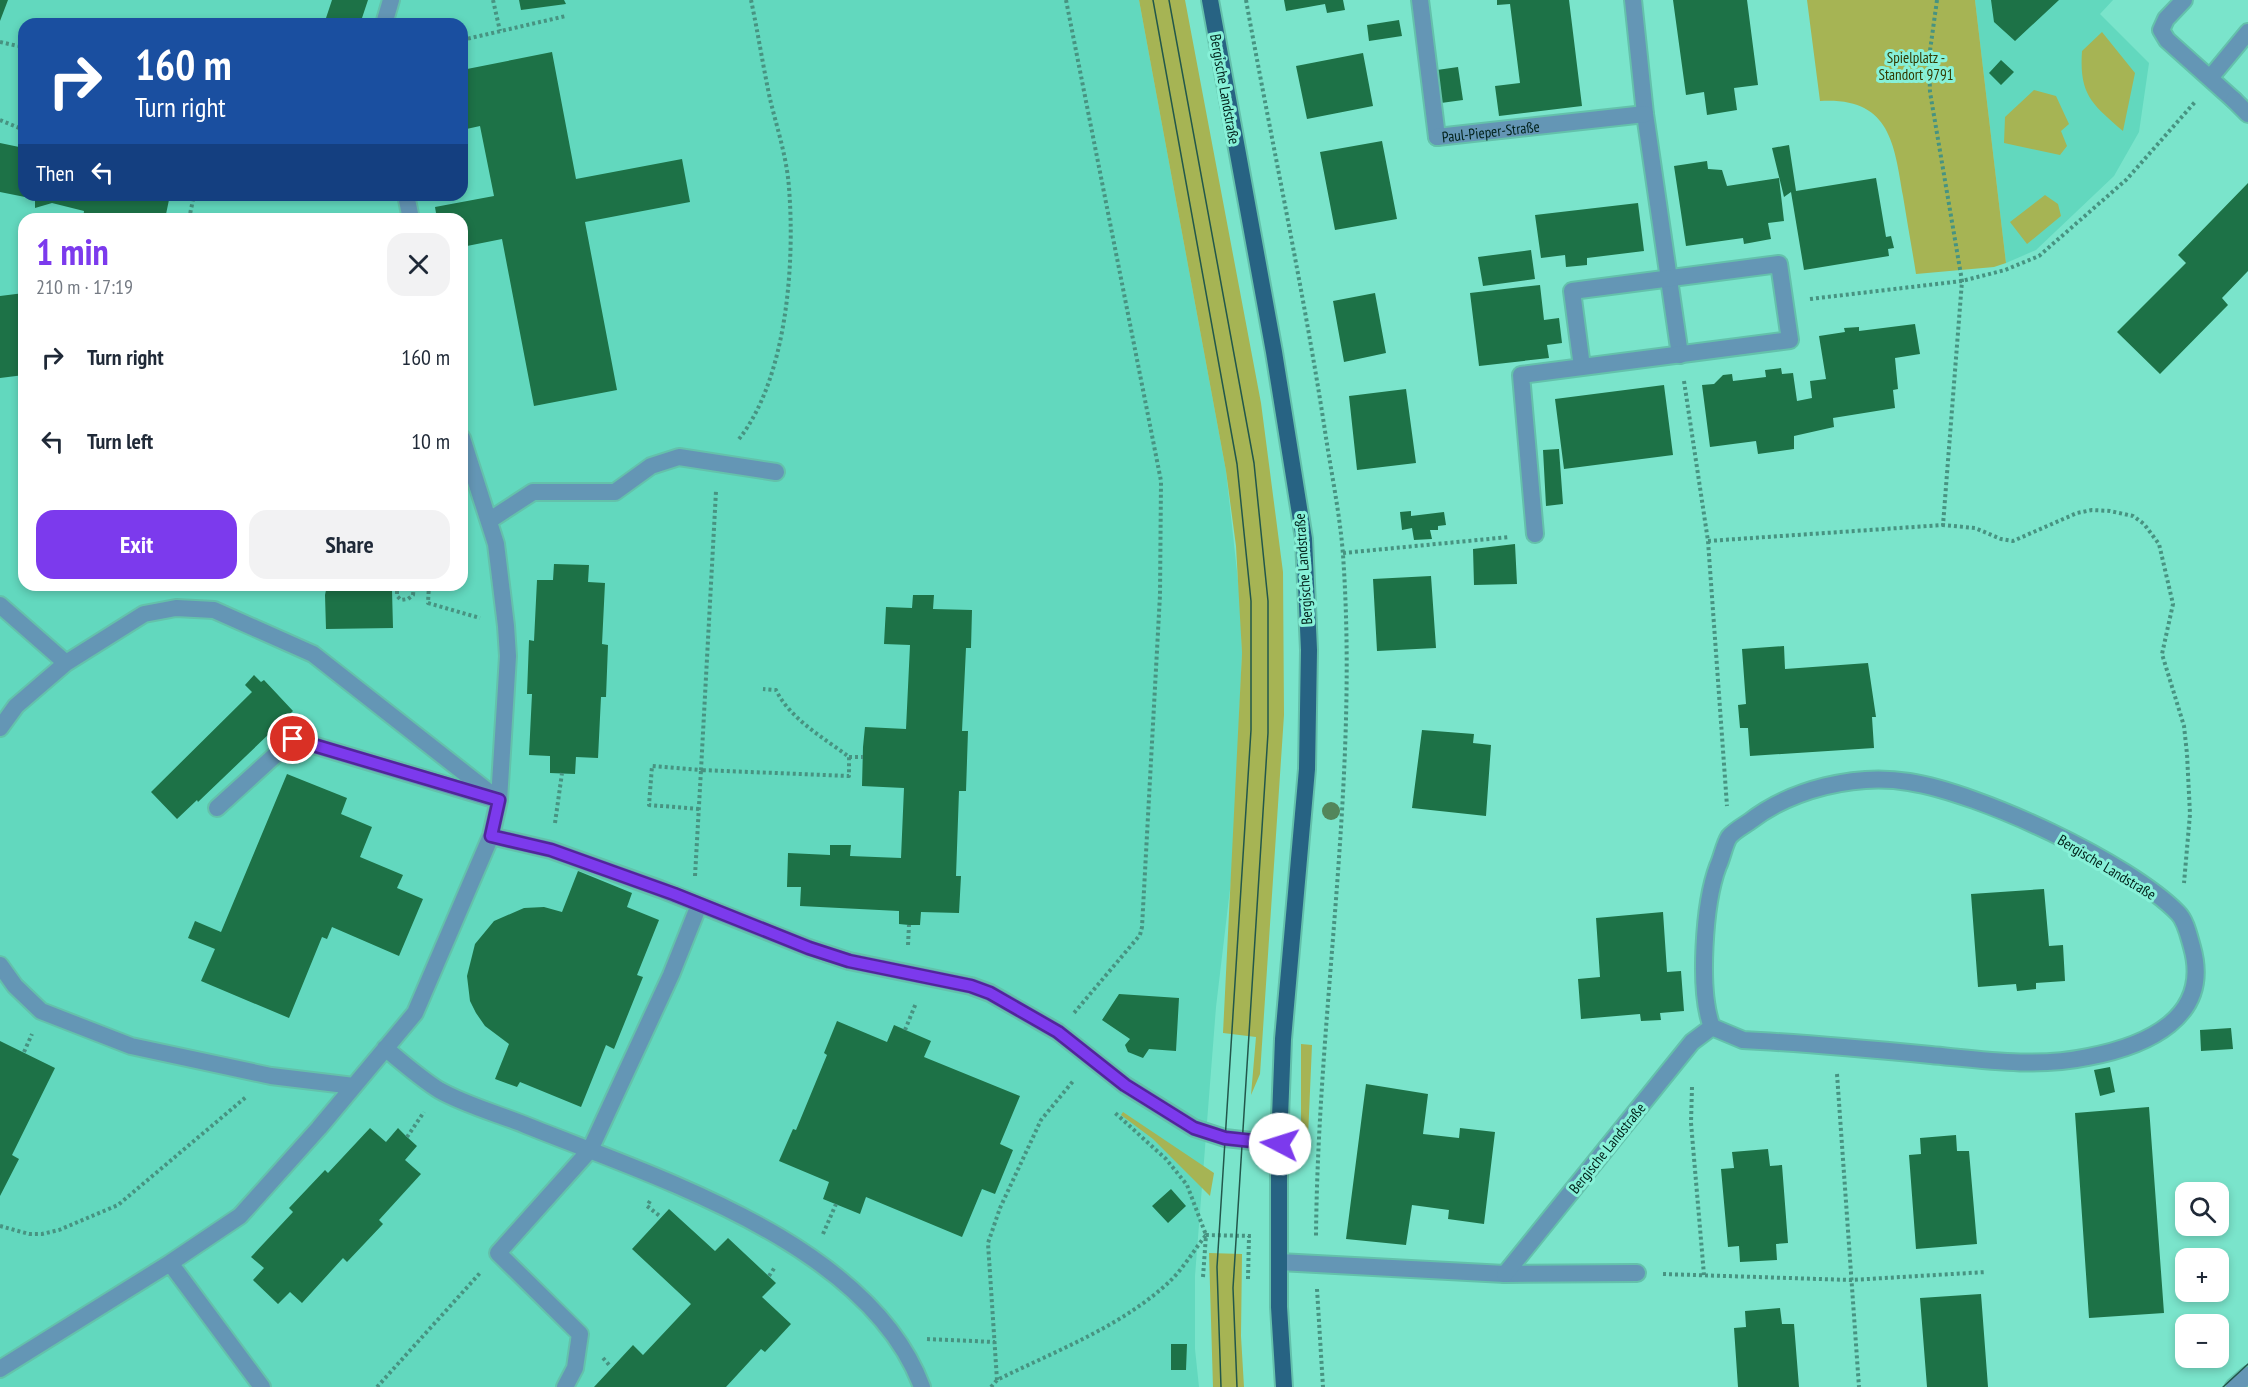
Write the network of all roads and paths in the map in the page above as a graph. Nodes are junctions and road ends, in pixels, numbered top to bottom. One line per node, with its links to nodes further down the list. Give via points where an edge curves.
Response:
1 (391, 0): 11 (street)
2 (493, 0): 12 (path)
3 (751, 0): 28 (path, via 789,187 787,294 780,344 767,385 746,430)
4 (1066, 0): 57 (path, via 1161,481 1161,596 1142,927 1140,935)
5 (1210, 0): 67 (main road, Bergische Landstraße, via 1304,539 1309,650 1307,768 1283,1039)
6 (1420, 0): 18 (street, Paul-Pieper-Straße, via 1437,137)
7 (1633, 0): 18 (street)
8 (1937, 0): 23 (path, via 1929,58 1930,92)
9 (2184, 0): 17 (street, via 2161,30)
10 (566, 16): 12 (path)
11 (386, 18)
12 (500, 32): 14 (path)
13 (2248, 32): 17 (street)
14 (468, 39)
15 (0, 42): 16 (path)
16 (18, 46)
17 (2212, 80): 19 (street); 23 (path, via 2126,180 2039,256 2006,270)
18 (1645, 114): 22 (street)
19 (2248, 114)
20 (0, 120): 21 (path)
21 (18, 128)
22 (1669, 278): 24 (street, via 1779,264); 25 (street); 26 (street, via 1572,291)
23 (1962, 281): 24 (path); 31 (path)
24 (1785, 302): 25 (street, via 1790,340)
25 (1680, 355): 26 (street); 33 (path)
26 (1582, 367): 32 (street, via 1521,375)
27 (468, 460): 30 (street)
28 (721, 462): 29 (street); 30 (street, via 679,457 651,466 615,492 533,492); 45 (path)
29 (776, 472)
30 (490, 520): 39 (street)
31 (1943, 525): 33 (path); 54 (path, via 1975,528 2013,541 2092,510 2133,516 2159,544 2174,604 2162,654 2184,726 2189,783)
32 (1535, 534): 34 (path)
33 (1708, 541): 51 (path)
34 (1343, 553)
35 (397, 591): 36 (path, via 401,600 408,599)
36 (413, 591)
37 (429, 591): 39 (path, via 428,603)
38 (0, 605): 40 (street)
39 (506, 626): 47 (street, via 508,656)
40 (66, 663): 42 (street, via 16,706); 47 (street, via 144,614 176,608 214,610 313,654)
41 (763, 689): 43 (path, via 776,690 783,703 810,728)
42 (0, 728)
43 (849, 757): 44 (path); 45 (path, via 849,776)
44 (863, 757)
45 (701, 770): 49 (path); 49 (path, via 652,766 649,806)
46 (562, 773): 52 (path)
47 (499, 800): 48 (street, via 293,739); 50 (street)
48 (217, 808)
49 (699, 809): 53 (path)
50 (491, 836): 52 (street); 60 (street, via 416,1014)
51 (1730, 837): 54 (street, Bergische Landstraße, via 1770,806 1825,786 1880,779 1911,782 1999,809 2050,833 2116,869); 56 (street, via 1711,885 1705,974 1706,1011)
52 (551, 850): 53 (street)
53 (694, 902): 57 (street, via 849,961 971,986 1011,1003); 68 (street, via 671,975)
54 (2181, 915): 59 (street, via 2196,962 2197,980 2186,1008 2150,1039 2089,1057 2048,1063)
55 (0, 964): 62 (street, via 15,986 41,1011 130,1046)
56 (1712, 1027): 58 (street, Bergische Landstraße); 59 (street, via 1743,1040)
57 (1058, 1032): 61 (street)
58 (1692, 1042): 77 (street, Bergische Landstraße); 78 (path, via 1691,1123)
59 (1835, 1047): 81 (path)
60 (385, 1048): 64 (street); 68 (street, via 439,1090)
61 (1095, 1063): 63 (path); 67 (street, via 1205,1133)
62 (272, 1076): 64 (street); 69 (path, via 118,1205 42,1234)
63 (1072, 1081): 65 (path); 83 (path, via 1041,1120 988,1243)
64 (354, 1086): 74 (street, via 240,1216)
65 (1082, 1088)
66 (1109, 1108): 70 (path, via 1166,1159 1186,1185)
67 (1280, 1144): 73 (main road, Bergische Landstraße)
68 (590, 1150): 72 (street); 82 (street, via 756,1224 813,1257 864,1300)
69 (0, 1226)
70 (1206, 1234): 79 (path); 86 (path, via 1171,1280 1142,1304)
71 (1249, 1236): 80 (path)
72 (498, 1253): 88 (path); 89 (street, via 580,1334 575,1368)
73 (1279, 1262): 77 (street); 92 (main road, Bergische Landstraße)
74 (170, 1263): 84 (street); 87 (street)
75 (1986, 1272): 81 (path)
76 (1637, 1273): 77 (street); 78 (path)
77 (1505, 1274)
78 (1704, 1275): 81 (path)
79 (1203, 1277)
80 (1248, 1279)
81 (1851, 1280): 93 (path)
82 (894, 1337): 83 (path); 90 (street, via 911,1359)
83 (995, 1342): 86 (path)
84 (0, 1369)
85 (2248, 1375): 94 (street)
86 (998, 1380): 91 (path)
87 (262, 1387)
88 (377, 1387)
89 (565, 1387)
90 (922, 1387)
91 (991, 1387)
92 (1284, 1387)
93 (1859, 1387)
94 (2234, 1387)

